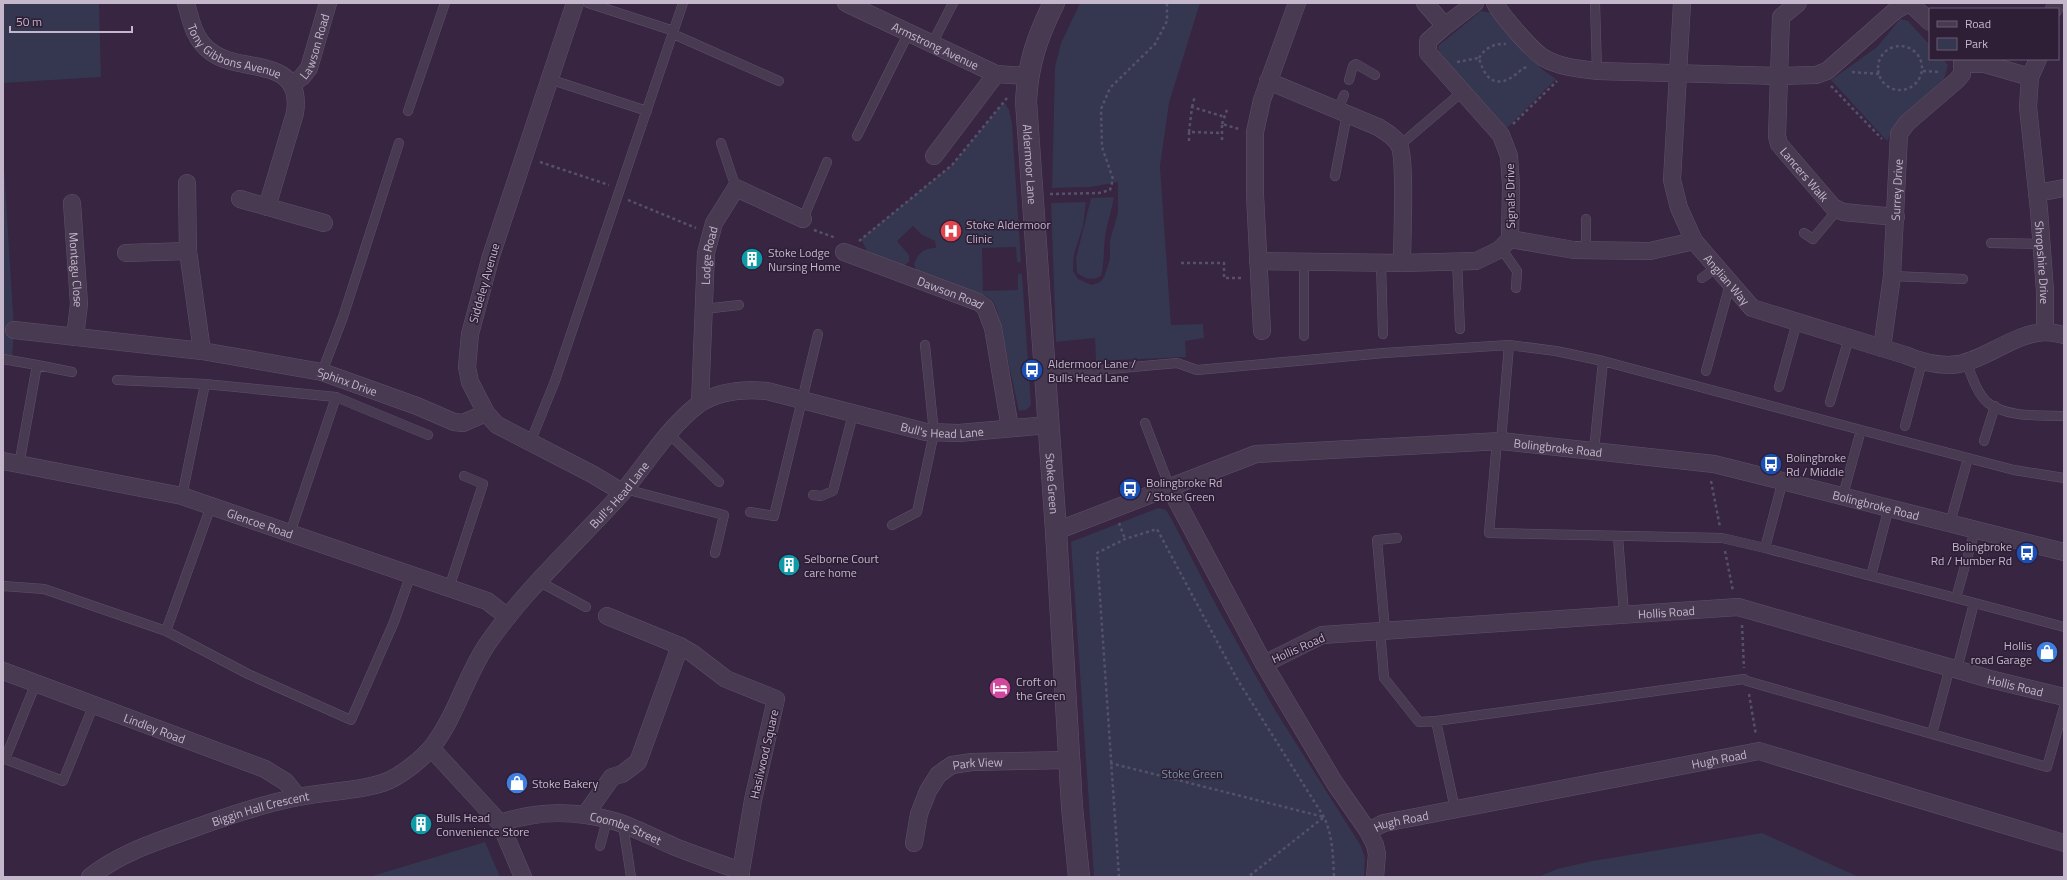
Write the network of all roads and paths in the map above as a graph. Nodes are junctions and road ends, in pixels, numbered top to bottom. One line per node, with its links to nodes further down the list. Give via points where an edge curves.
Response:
1 (186, 3): 45 (street, Tony Gibbons Avenue, via 192,26 203,45 211,52 222,58 270,69)
2 (328, 3): 45 (street, Lawson Road, via 309,68)
3 (445, 3): 51 (lane)
4 (576, 3): 41 (street, Siddeley Avenue)
5 (588, 3): 21 (lane)
6 (683, 3): 21 (lane)
7 (953, 3): 23 (lane)
8 (1054, 3): 38 (street, Aldermoor Lane, via 1035,45)
9 (1167, 3): 75 (path, via 1167,21 1155,44 1110,88 1101,109 1102,147 1113,179 1110,190 1099,193)
10 (1297, 3): 44 (street)
11 (1425, 3): 20 (street)
12 (1474, 3): 20 (street, Signals Drive)
13 (1495, 3): 29 (street, via 1515,30 1543,58)
14 (1595, 3): 32 (lane)
15 (1682, 3): 35 (street, Anglian Way)
16 (1798, 3): 39 (street, via 1781,17)
17 (1910, 3): 19 (street); 33 (street, via 1896,10)
18 (850, 4): 22 (street, Armstrong Avenue)
19 (1929, 21)
20 (1445, 26): 31 (street, Signals Drive, via 1428,42 1428,53)
21 (673, 32): 43 (lane); 52 (lane)
22 (909, 32): 23 (street, Armstrong Avenue); 58 (lane)
23 (932, 44): 34 (street, Armstrong Avenue)
24 (1510, 46): 25 (path, via 1496,44 1487,48)
25 (1479, 58): 30 (path, via 1484,73 1497,82 1505,82); 31 (path, via 1461,60)
26 (2038, 60): 40 (street, Shropshire Drive)
27 (1962, 62): 40 (street, via 1985,64); 67 (street, Surrey Drive, via 1962,74 1957,80 1907,123 1899,134)
28 (1522, 63): 30 (path)
29 (1564, 65): 30 (path); 32 (street); 59 (path)
30 (1523, 68)
31 (1444, 70): 46 (street, Signals Drive)
32 (1597, 71): 35 (street)
33 (1826, 71): 36 (path); 39 (street); 67 (path)
34 (996, 74): 38 (street, Armstrong Avenue); 65 (street)
35 (1677, 74): 39 (street); 86 (street, Anglian Way, via 1672,180 1679,208)
36 (1879, 74): 36 (path, via 1880,59 1890,48 1897,46 1912,49 1917,53 1923,66 1922,74 1915,86 1901,91 1887,86)
37 (1375, 75): 42 (lane, via 1356,64)
38 (1027, 76): 75 (street, Aldermoor Lane, via 1026,101)
39 (1779, 76): 79 (street, Lancers Walk, via 1779,144 1833,207)
40 (2030, 77): 74 (street, Shropshire Drive, via 2028,107)
41 (549, 79): 52 (lane); 66 (street, Siddeley Avenue)
42 (1349, 80)
43 (779, 81)
44 (1268, 81): 48 (street); 57 (street)
45 (292, 84): 78 (street, Tony Gibbons Avenue, via 297,102 295,113)
46 (1462, 92): 59 (street, Signals Drive); 64 (lane)
47 (1195, 96): 49 (path)
48 (1343, 106): 64 (street, via 1378,127); 69 (lane)
49 (1192, 107): 53 (path); 55 (path)
50 (1228, 107): 53 (path)
51 (408, 111)
52 (646, 111): 73 (lane)
53 (1225, 117): 54 (path)
54 (1222, 124): 56 (path); 57 (path)
55 (1189, 132): 56 (path); 61 (path)
56 (1222, 133): 60 (path)
57 (1255, 134): 94 (street)
58 (857, 136)
59 (1501, 136): 87 (street, Signals Drive, via 1509,156 1512,186)
60 (1222, 140)
61 (1189, 141)
62 (399, 143): 131 (lane, via 344,317)
63 (721, 143): 71 (lane)
64 (1400, 146): 99 (street)
65 (934, 156)
66 (524, 157): 73 (path); 141 (street, Siddeley Avenue, via 470,334 467,367 470,382)
67 (1898, 157): 80 (street, Surrey Drive)
68 (827, 162): 81 (lane)
69 (1335, 176)
70 (187, 183): 91 (street)
71 (736, 188): 81 (street); 85 (street, Lodge Road, via 714,223)
72 (2064, 188): 74 (street)
73 (619, 192): 85 (path); 154 (lane, via 555,381)
74 (2037, 193): 89 (street, Shropshire Drive)
75 (1032, 194): 132 (street, Aldermoor Lane)
76 (240, 199): 78 (street)
77 (72, 203): 118 (street, Montagu Close, via 79,304)
78 (267, 207): 83 (street)
79 (1838, 209): 80 (street, Lancers Walk, via 1858,214); 84 (lane, via 1813,239)
80 (1896, 217): 101 (street, Surrey Drive)
81 (803, 219): 92 (path, via 811,228 839,240)
82 (1586, 219): 90 (lane)
83 (324, 223)
84 (1804, 233)
85 (711, 235): 108 (street, Lodge Road, via 706,253)
86 (1694, 241): 90 (street, via 1650,251); 100 (street, Anglian Way)
87 (1506, 243): 90 (street); 95 (street, via 1476,261); 106 (lane, via 1517,271)
88 (1991, 243): 89 (lane)
89 (2041, 244): 113 (street, Shropshire Drive)
90 (1586, 250)
91 (188, 251): 93 (street); 123 (street)
92 (844, 252): 147 (street, Dawson Road, via 978,302 985,307 993,328)
93 (126, 253)
94 (1258, 261): 96 (street); 112 (street)
95 (1457, 261): 99 (street); 110 (lane)
96 (1304, 262): 98 (street); 117 (lane)
97 (1181, 263): 102 (path, via 1224,263 1224,278)
98 (1381, 263): 99 (street); 115 (lane)
99 (1402, 263)
100 (1716, 268): 103 (lane); 105 (street, Anglian Way)
101 (1892, 276): 104 (lane); 122 (street, Surrey Drive)
102 (1245, 278)
103 (1702, 278)
104 (1963, 279)
105 (1730, 284): 109 (street, Anglian Way, via 1752,308); 129 (lane)
106 (1516, 288)
107 (739, 305): 108 (lane)
108 (704, 309): 139 (street, Lodge Road)
109 (1797, 322): 119 (street, Anglian Way); 135 (lane)
110 (1460, 328)
111 (14, 330): 118 (street, Sphinx Drive)
112 (1262, 331)
113 (2045, 332): 116 (street, Anglian Way); 125 (street, Anglian Way, via 2015,340)
114 (818, 334): 137 (lane)
115 (1383, 334)
116 (2064, 335)
117 (1304, 336)
118 (75, 337): 123 (street, Sphinx Drive)
119 (1849, 338): 122 (street, Anglian Way); 138 (lane)
120 (925, 345): 149 (lane)
121 (1509, 345): 126 (lane); 132 (lane, via 1196,370 1177,363); 152 (lane)
122 (1882, 348): 127 (street, Anglian Way)
123 (202, 351): 131 (street, Sphinx Drive)
124 (3, 359): 128 (lane)
125 (1966, 361): 127 (street, Anglian Way, via 1944,365); 140 (lane, via 1976,386 1987,402)
126 (1603, 362): 148 (lane); 155 (lane)
127 (1922, 362): 146 (lane)
128 (38, 365): 130 (lane); 157 (lane)
129 (1706, 370)
130 (72, 372)
131 (322, 372): 141 (street, Sphinx Drive, via 454,422 463,423)
132 (1044, 375): 145 (street, Aldermoor Lane)
133 (117, 380): 134 (lane)
134 (205, 384): 136 (lane); 165 (lane)
135 (1779, 387)
136 (336, 397): 151 (lane); 174 (lane)
137 (801, 400): 139 (street, Bull's Head Lane, via 752,390 720,395); 142 (street, Bull's Head Lane); 169 (lane, via 774,516)
138 (1830, 402)
139 (700, 404): 150 (street, Bull's Head Lane)
140 (1995, 406): 143 (lane, via 2006,412); 153 (lane)
141 (486, 413): 154 (street, Siddeley Avenue, via 497,425)
142 (853, 414): 149 (street, Bull's Head Lane); 164 (lane, via 833,491 821,496)
143 (2064, 416)
144 (1145, 423): 162 (lane)
145 (1048, 425): 147 (street, Bull's Head Lane); 173 (street, Stoke Green)
146 (1905, 426)
147 (1010, 428): 149 (street, Bull's Head Lane)
148 (1860, 430): 156 (lane); 166 (lane)
149 (934, 432): 171 (lane, via 917,512)
150 (669, 434): 161 (lane); 163 (street, Bull's Head Lane)
151 (428, 435)
152 (1499, 441): 155 (street, Bolingbroke Road); 162 (street, Bolingbroke Road, via 1256,454); 175 (lane, via 1489,533)
153 (1984, 441)
154 (530, 443): 163 (street, Siddeley Avenue)
155 (1594, 450): 160 (street, Bolingbroke Road, via 1714,464)
156 (1968, 458): 159 (lane, via 2014,470); 170 (lane)
157 (11, 463): 165 (street, Glencoe Road)
158 (464, 476): 184 (lane, via 483,484)
159 (2064, 478)
160 (1783, 480): 166 (street, Bolingbroke Road); 177 (lane)
161 (718, 482)
162 (1170, 488): 173 (street, Bolingbroke Road); 195 (street)
163 (624, 491): 179 (lane, via 724,515); 182 (street, Bull's Head Lane)
164 (813, 495)
165 (182, 496): 167 (street, Glencoe Road)
166 (1843, 496): 168 (street, Bolingbroke Road)
167 (211, 506): 174 (street, Glencoe Road); 193 (lane)
168 (1889, 507): 170 (street, Bolingbroke Road); 181 (lane)
169 (750, 512)
170 (1950, 523): 172 (street, Bolingbroke Road)
171 (892, 525)
172 (1975, 530): 178 (street, Bolingbroke Road); 185 (lane)
173 (1056, 531): 206 (street, Stoke Green)
174 (290, 533): 180 (street, Glencoe Road)
175 (1618, 537): 177 (lane, via 1722,538); 188 (lane)
176 (1397, 538): 192 (lane, via 1377,540)
177 (1765, 548): 181 (lane)
178 (2064, 552)
179 (715, 553)
180 (411, 574): 184 (street, Glencoe Road); 193 (lane, via 394,622 351,720 248,674)
181 (1871, 576): 185 (lane)
182 (540, 582): 187 (lane); 190 (street, Bull's Head Lane)
183 (3, 586): 193 (lane, via 44,589)
184 (448, 588): 190 (street, Glencoe Road, via 487,601)
185 (1956, 598): 186 (lane)
186 (1974, 603): 191 (lane); 196 (lane)
187 (586, 607)
188 (1624, 614): 192 (street, Hollis Road); 196 (street, Hollis Road, via 1738,607)
189 (608, 616): 194 (street, Hasilwood Square)
190 (508, 617): 204 (street, Bull's Head Lane, via 485,648 453,715)
191 (2064, 627)
192 (1382, 630): 195 (street, Hollis Road, via 1322,635); 202 (lane, via 1384,678 1419,722)
193 (166, 631)
194 (680, 646): 210 (street, via 638,762 622,774 612,777); 219 (street, Hasilwood Square, via 726,680 776,699 753,800)
195 (1264, 664): 214 (street, via 1322,762)
196 (1954, 668): 199 (street, Hollis Road); 203 (lane)
197 (3, 671): 198 (street, Lindley Road)
198 (36, 683): 200 (street, Lindley Road); 205 (lane)
199 (2064, 697)
200 (94, 704): 205 (lane, via 63,781); 208 (street, Lindley Road, via 265,769 286,782)
201 (2064, 707): 203 (lane, via 2047,767)
202 (1436, 721): 203 (lane, via 1746,680); 209 (lane)
203 (1932, 734)
204 (431, 748): 208 (street, Biggin Hall Crescent, via 390,780); 213 (street)
205 (4, 759)
206 (1069, 760): 215 (street, Park View, via 972,762 952,765 938,775 928,791 919,814); 223 (street, Stoke Green)
207 (1110, 763): 211 (path); 211 (path, via 1097,553 1125,539 1157,529 1237,679); 224 (path)
208 (298, 797): 220 (street, Biggin Hall Crescent, via 232,814 140,848)
209 (1455, 809): 214 (street, Hugh Road, via 1384,823); 216 (street, Hugh Road, via 1759,751)
210 (585, 815): 212 (street, Coombe Street); 213 (street, Coombe Street, via 545,812)
211 (1324, 817): 225 (path); 226 (path, via 1333,846)
212 (615, 822): 217 (lane); 219 (street, Coombe Street); 222 (lane)
213 (500, 823): 221 (street)
214 (1368, 831): 218 (street, via 1375,845)
215 (914, 843)
216 (2064, 844)
217 (600, 846)
218 (1376, 870): 227 (street)
219 (741, 874)
220 (90, 877)
221 (523, 877)
222 (631, 877)
223 (1079, 877)
224 (1119, 877)
225 (1248, 877)
226 (1334, 877)
227 (1390, 877)

